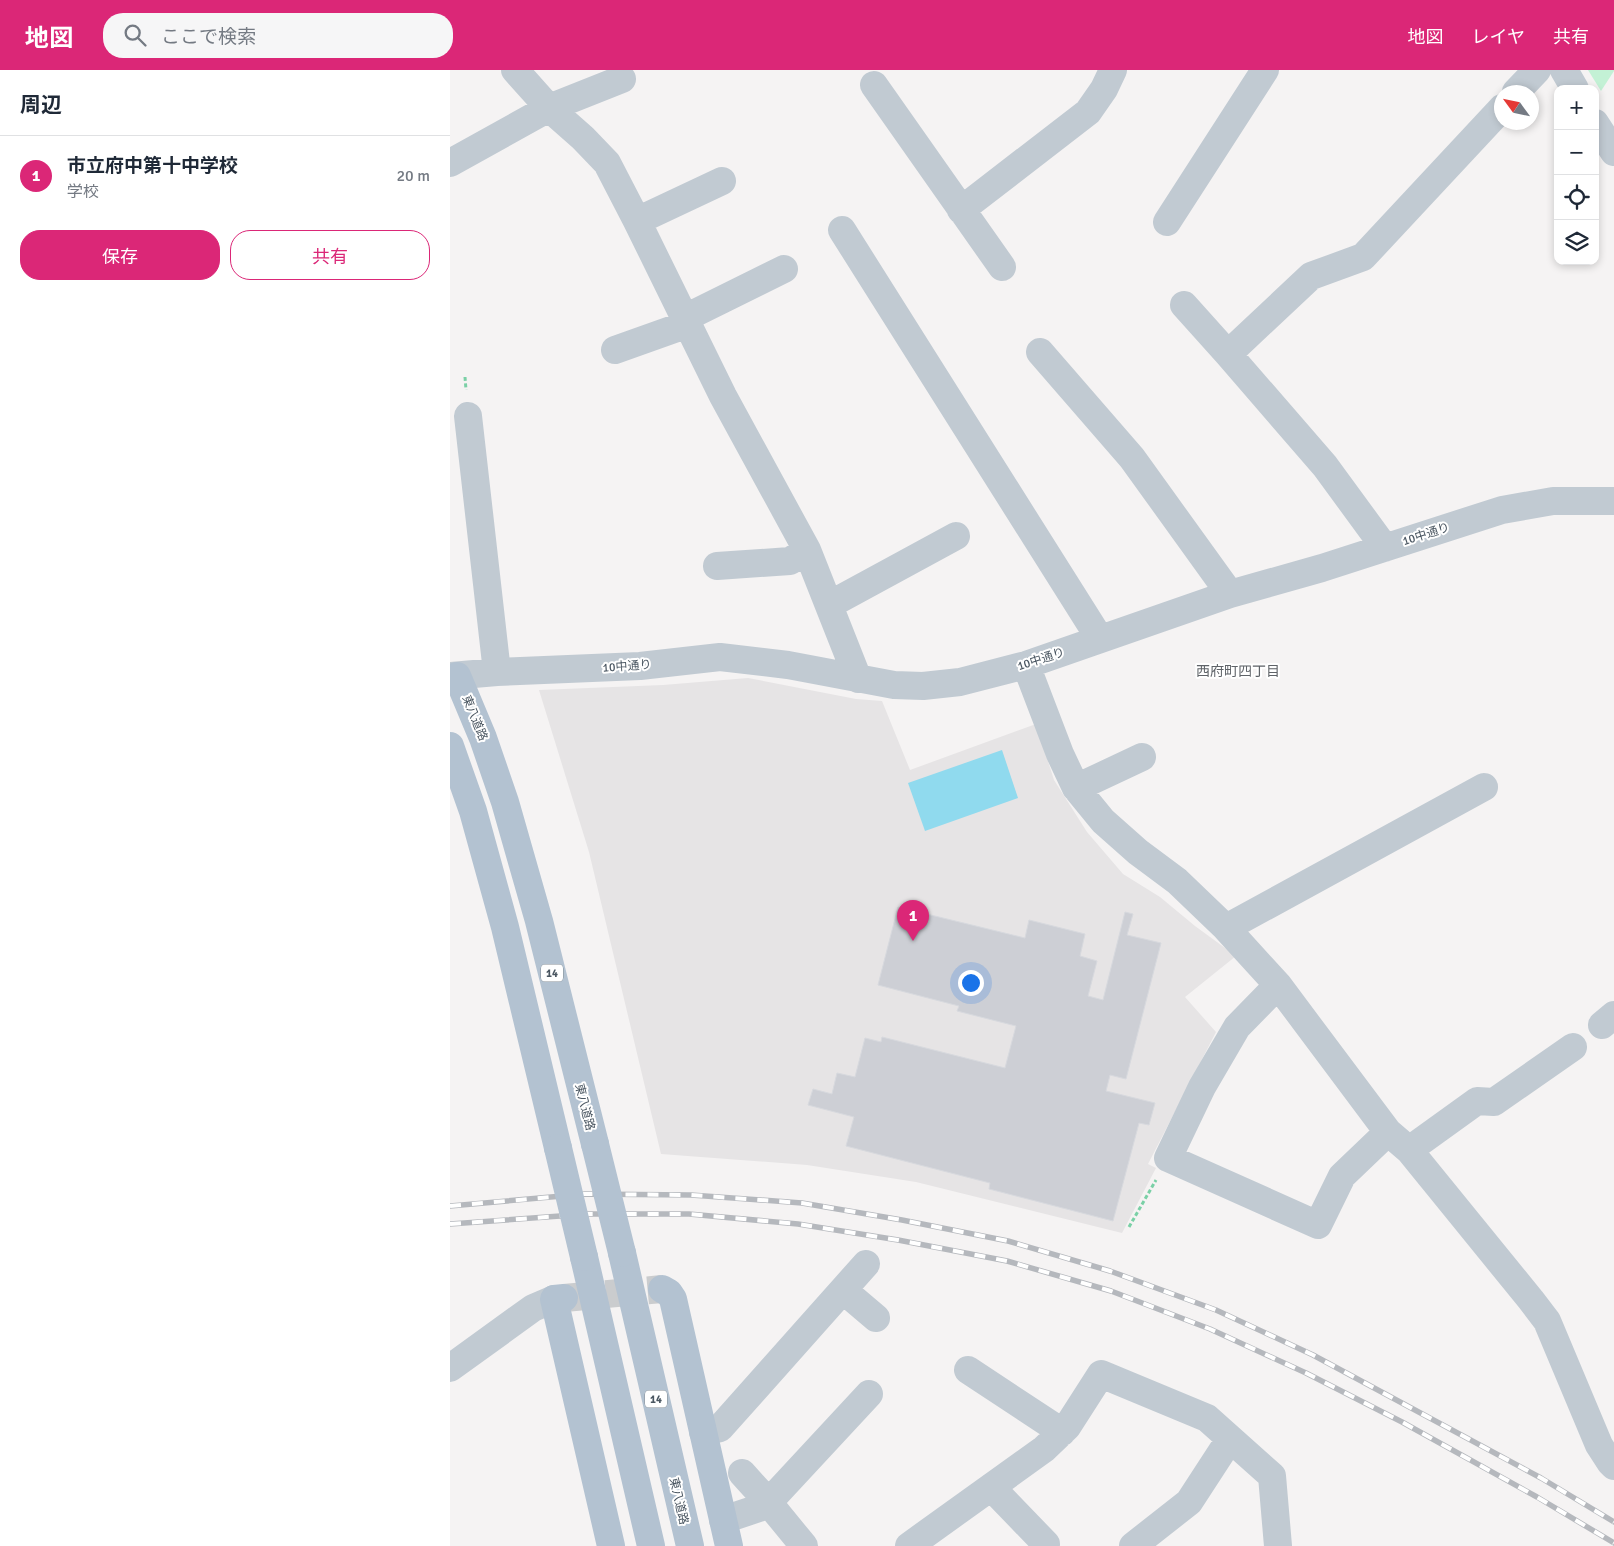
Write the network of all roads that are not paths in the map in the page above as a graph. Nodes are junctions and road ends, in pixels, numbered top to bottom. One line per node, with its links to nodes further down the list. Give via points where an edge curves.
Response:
1 (515, 70): 10 (street)
2 (1113, 70): 16 (street, via 1088,112)
3 (1265, 70): 18 (street)
4 (1537, 70): 8 (street)
5 (1564, 70): 9 (street)
6 (622, 79): 10 (street)
7 (874, 85): 16 (street)
8 (1523, 85)
9 (1573, 85)
10 (548, 108): 14 (street); 17 (street, via 607,163)
11 (1494, 117): 26 (street, via 1363,257 1312,276)
12 (1599, 129): 13 (street)
13 (1614, 152)
14 (450, 163)
15 (722, 181): 17 (street)
16 (961, 210): 20 (street)
17 (638, 221): 23 (street)
18 (1166, 222)
19 (842, 230): 35 (street)
20 (1002, 267)
21 (784, 270): 23 (street)
22 (1184, 305): 26 (street)
23 (687, 321): 24 (street); 31 (street, via 723,396)
24 (615, 350)
25 (1040, 352): 33 (street, via 1132,458)
26 (1228, 354): 30 (street, via 1325,466)
27 (463, 433): 37 (street)
28 (1614, 501): 30 (street, 10中通り, via 1553,500 1502,510)
29 (956, 536): 34 (street)
30 (1384, 548): 33 (street, 10中通り)
31 (807, 550): 32 (street, via 790,561); 34 (street)
32 (717, 566)
33 (1230, 594): 35 (street, 10中通り)
34 (829, 605): 39 (street)
35 (1100, 639): 36 (street, 10中通り)
36 (1026, 664): 39 (street, 10中通り, via 960,682 923,686); 43 (street)
37 (497, 672): 38 (street, 10中通り); 39 (street, 10中通り, via 640,666 720,657 788,665)
38 (454, 676): 68 (main road, 東八道路 / 14, bridge, via 483,738 506,802 539,921 622,1253)
39 (858, 679)
40 (450, 746): 67 (main road, bridge, via 473,811 505,927)
41 (1142, 757): 43 (street)
42 (1484, 787): 44 (street)
43 (1076, 788): 44 (street, via 1104,821 1177,881)
44 (1226, 928): 45 (street)
45 (1278, 985): 47 (street); 47 (street, via 1237,1027 1202,1087 1168,1158 1318,1225 1342,1176)
46 (1573, 1047): 48 (street, via 1494,1102 1477,1101)
47 (1388, 1132): 48 (street)
48 (1409, 1150): 60 (street, via 1546,1322 1599,1445)
49 (866, 1264): 51 (street)
50 (662, 1290): 57 (main road, via 673,1299)
51 (843, 1290): 53 (street); 57 (street, via 720,1428)
52 (559, 1299): 54 (street, via 533,1308); 66 (main road)
53 (876, 1318)
54 (450, 1368)
55 (968, 1370): 58 (street)
56 (869, 1394): 63 (street)
57 (703, 1432): 64 (main road)
58 (1062, 1432): 59 (street, via 1100,1374 1207,1418); 62 (street)
59 (1230, 1439): 72 (street, via 1189,1502); 73 (street, via 1272,1476)
60 (1614, 1466)
61 (742, 1473): 63 (street, via 761,1494)
62 (991, 1487): 65 (street); 71 (street)
63 (766, 1506): 64 (street); 70 (street, via 772,1507)
64 (723, 1520): 69 (main road)
65 (1046, 1544)
66 (611, 1546)
67 (652, 1546)
68 (690, 1546)
69 (729, 1546)
70 (804, 1546)
71 (909, 1546)
72 (1133, 1546)
73 (1278, 1546)

